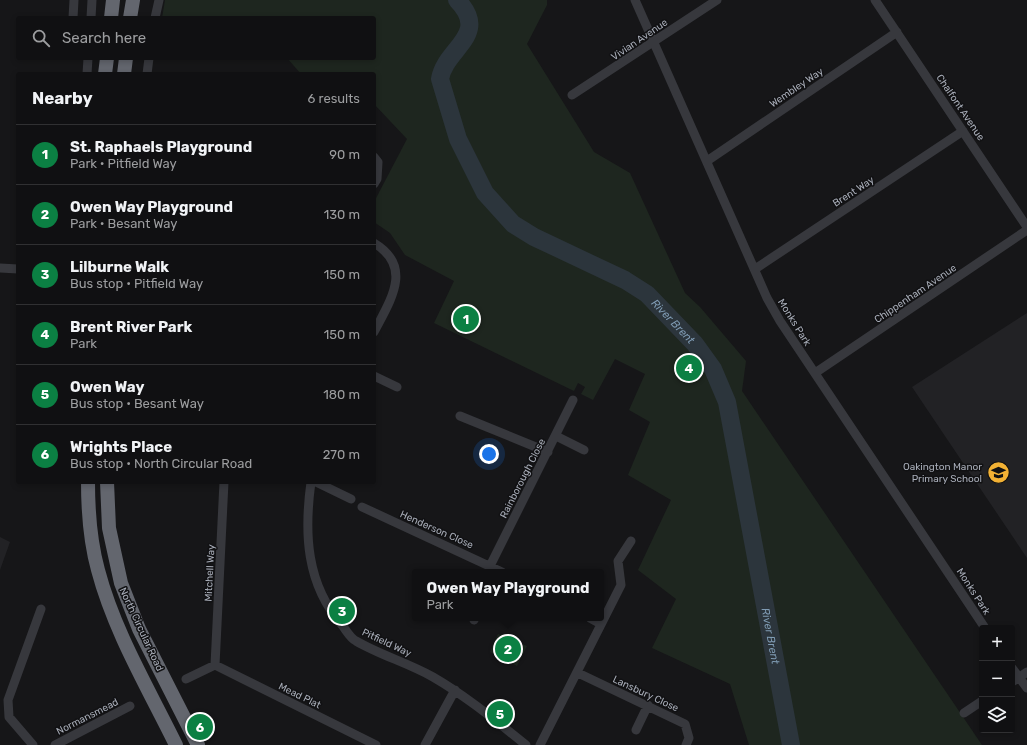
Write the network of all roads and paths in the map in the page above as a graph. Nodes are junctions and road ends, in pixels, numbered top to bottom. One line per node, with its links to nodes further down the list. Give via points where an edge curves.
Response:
1 (74, 0): 9 (street)
2 (92, 0): 10 (street)
3 (113, 0): 11 (highway)
4 (132, 0): 12 (highway)
5 (159, 0): 13 (street)
6 (635, 0): 15 (street, Monks Park)
7 (717, 0): 15 (street, Vivian Avenue)
8 (875, 0): 14 (street, Chalfont Avenue)
9 (73, 16)
10 (91, 16)
11 (111, 16)
12 (130, 16)
13 (155, 16)
14 (897, 32): 25 (street, Chalfont Avenue); 27 (street, Wembley Way)
15 (654, 42): 24 (street, Vivian Avenue); 27 (street, Monks Park)
16 (88, 60): 20 (street)
17 (107, 60): 21 (highway)
18 (126, 60): 22 (highway)
19 (149, 60): 23 (street)
20 (88, 72)
21 (105, 72)
22 (124, 72)
23 (147, 72)
24 (572, 95)
25 (963, 131): 29 (street, Chalfont Avenue); 34 (street, Brent Way)
26 (376, 160): 28 (street)
27 (707, 161): 34 (street, Monks Park)
28 (376, 181)
29 (1027, 227)
30 (1027, 230): 36 (street, Chippenham Avenue)
31 (376, 245): 35 (street, via 395,264 397,279 392,296)
32 (0, 268): 33 (street)
33 (16, 269)
34 (755, 269): 36 (street, Monks Park, via 780,321)
35 (376, 328)
36 (815, 373): 59 (street, Monks Park)
37 (376, 377): 38 (street)
38 (397, 387)
39 (573, 400): 41 (street, Rainborough Close)
40 (460, 416): 43 (street)
41 (556, 436): 42 (street); 43 (street, Rainborough Close)
42 (584, 450)
43 (548, 452): 52 (street, Rainborough Close)
44 (88, 484): 74 (highway, North Circular Road, via 92,543 107,600)
45 (107, 484): 75 (highway, North Circular Road, via 109,528 121,583 139,629)
46 (224, 484): 60 (street, Mitchell Way)
47 (311, 484): 66 (street, Pitfield Way, via 307,514 308,543 316,586 333,615 355,640 423,671)
48 (320, 484): 49 (street)
49 (351, 499)
50 (362, 507): 52 (street, Henderson Close)
51 (631, 541): 55 (street, via 618,561 621,585)
52 (490, 566): 53 (street, Henderson Close)
53 (495, 569)
54 (41, 609): 72 (street, via 8,700 9,717)
55 (604, 618)
56 (596, 621): 58 (street)
57 (603, 621): 58 (street)
58 (601, 624): 62 (street)
59 (983, 625)
60 (215, 665): 63 (street); 76 (street, Mead Plat)
61 (1027, 672): 64 (street)
62 (578, 673): 68 (street, Lansbury Close); 79 (street)
63 (186, 679)
64 (1015, 680): 65 (street)
65 (1027, 688)
66 (455, 690): 77 (street); 78 (street, Pitfield Way)
67 (979, 703): 70 (street)
68 (648, 705): 71 (street); 80 (street, Lansbury Close, via 685,724 689,738)
69 (130, 706): 73 (street, Normansmead)
70 (964, 713)
71 (636, 730)
72 (33, 745)
73 (55, 745)
74 (176, 745)
75 (198, 745)
76 (376, 745)
77 (425, 745)
78 (526, 745)
79 (540, 745)
80 (686, 745)

